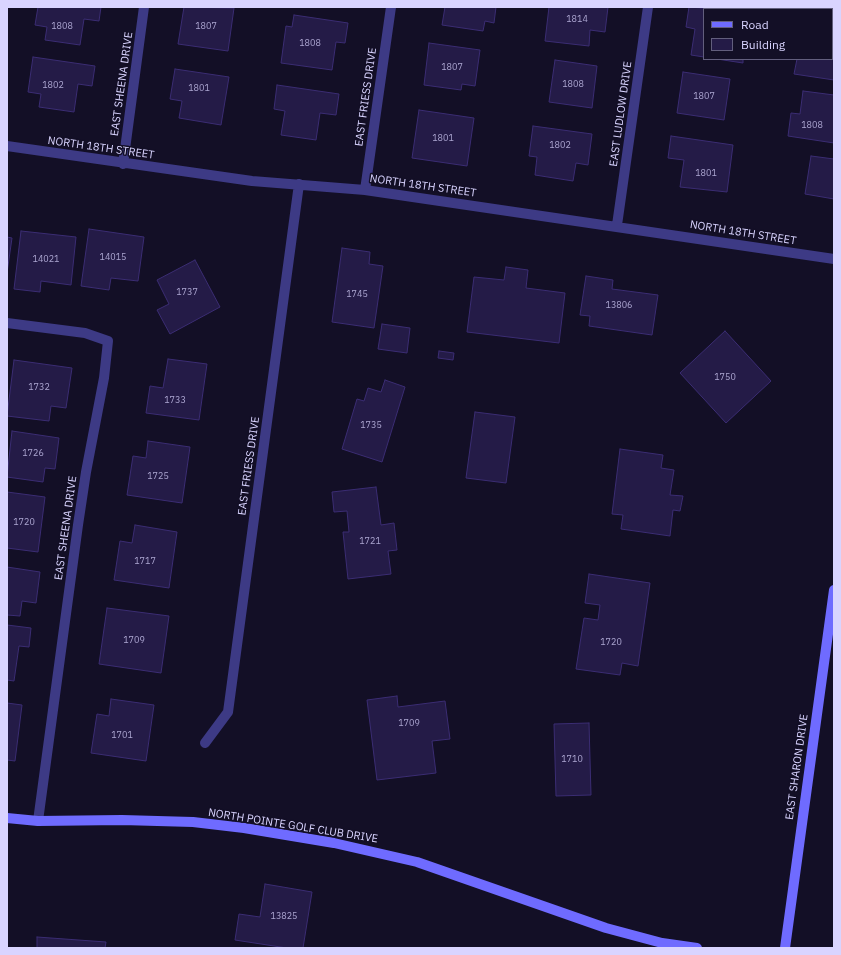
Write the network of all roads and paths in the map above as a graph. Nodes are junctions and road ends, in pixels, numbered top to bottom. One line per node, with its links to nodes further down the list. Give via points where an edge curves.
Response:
1 (144, 7): 5 (street, EAST SHEENA DRIVE)
2 (391, 7): 7 (street, EAST FRIESS DRIVE)
3 (648, 7): 8 (street, EAST LUDLOW DRIVE)
4 (7, 146): 5 (street, NORTH 18TH STREET)
5 (123, 164): 6 (street, NORTH 18TH STREET, via 252,181)
6 (299, 184): 7 (street, NORTH 18TH STREET); 12 (street, EAST FRIESS DRIVE, via 228,712)
7 (365, 190): 8 (street, NORTH 18TH STREET)
8 (617, 225): 9 (street, NORTH 18TH STREET)
9 (834, 258)
10 (7, 323): 14 (street, EAST SHEENA DRIVE, via 85,333 108,341 104,378 80,510)
11 (834, 590): 16 (street, EAST SHARON DRIVE)
12 (205, 743)
13 (7, 818): 14 (street, NORTH POINTE GOLF CLUB DRIVE)
14 (38, 821): 15 (street, NORTH POINTE GOLF CLUB DRIVE, via 193,822 334,843 417,862 606,928 662,943)
15 (697, 948)
16 (785, 948)

